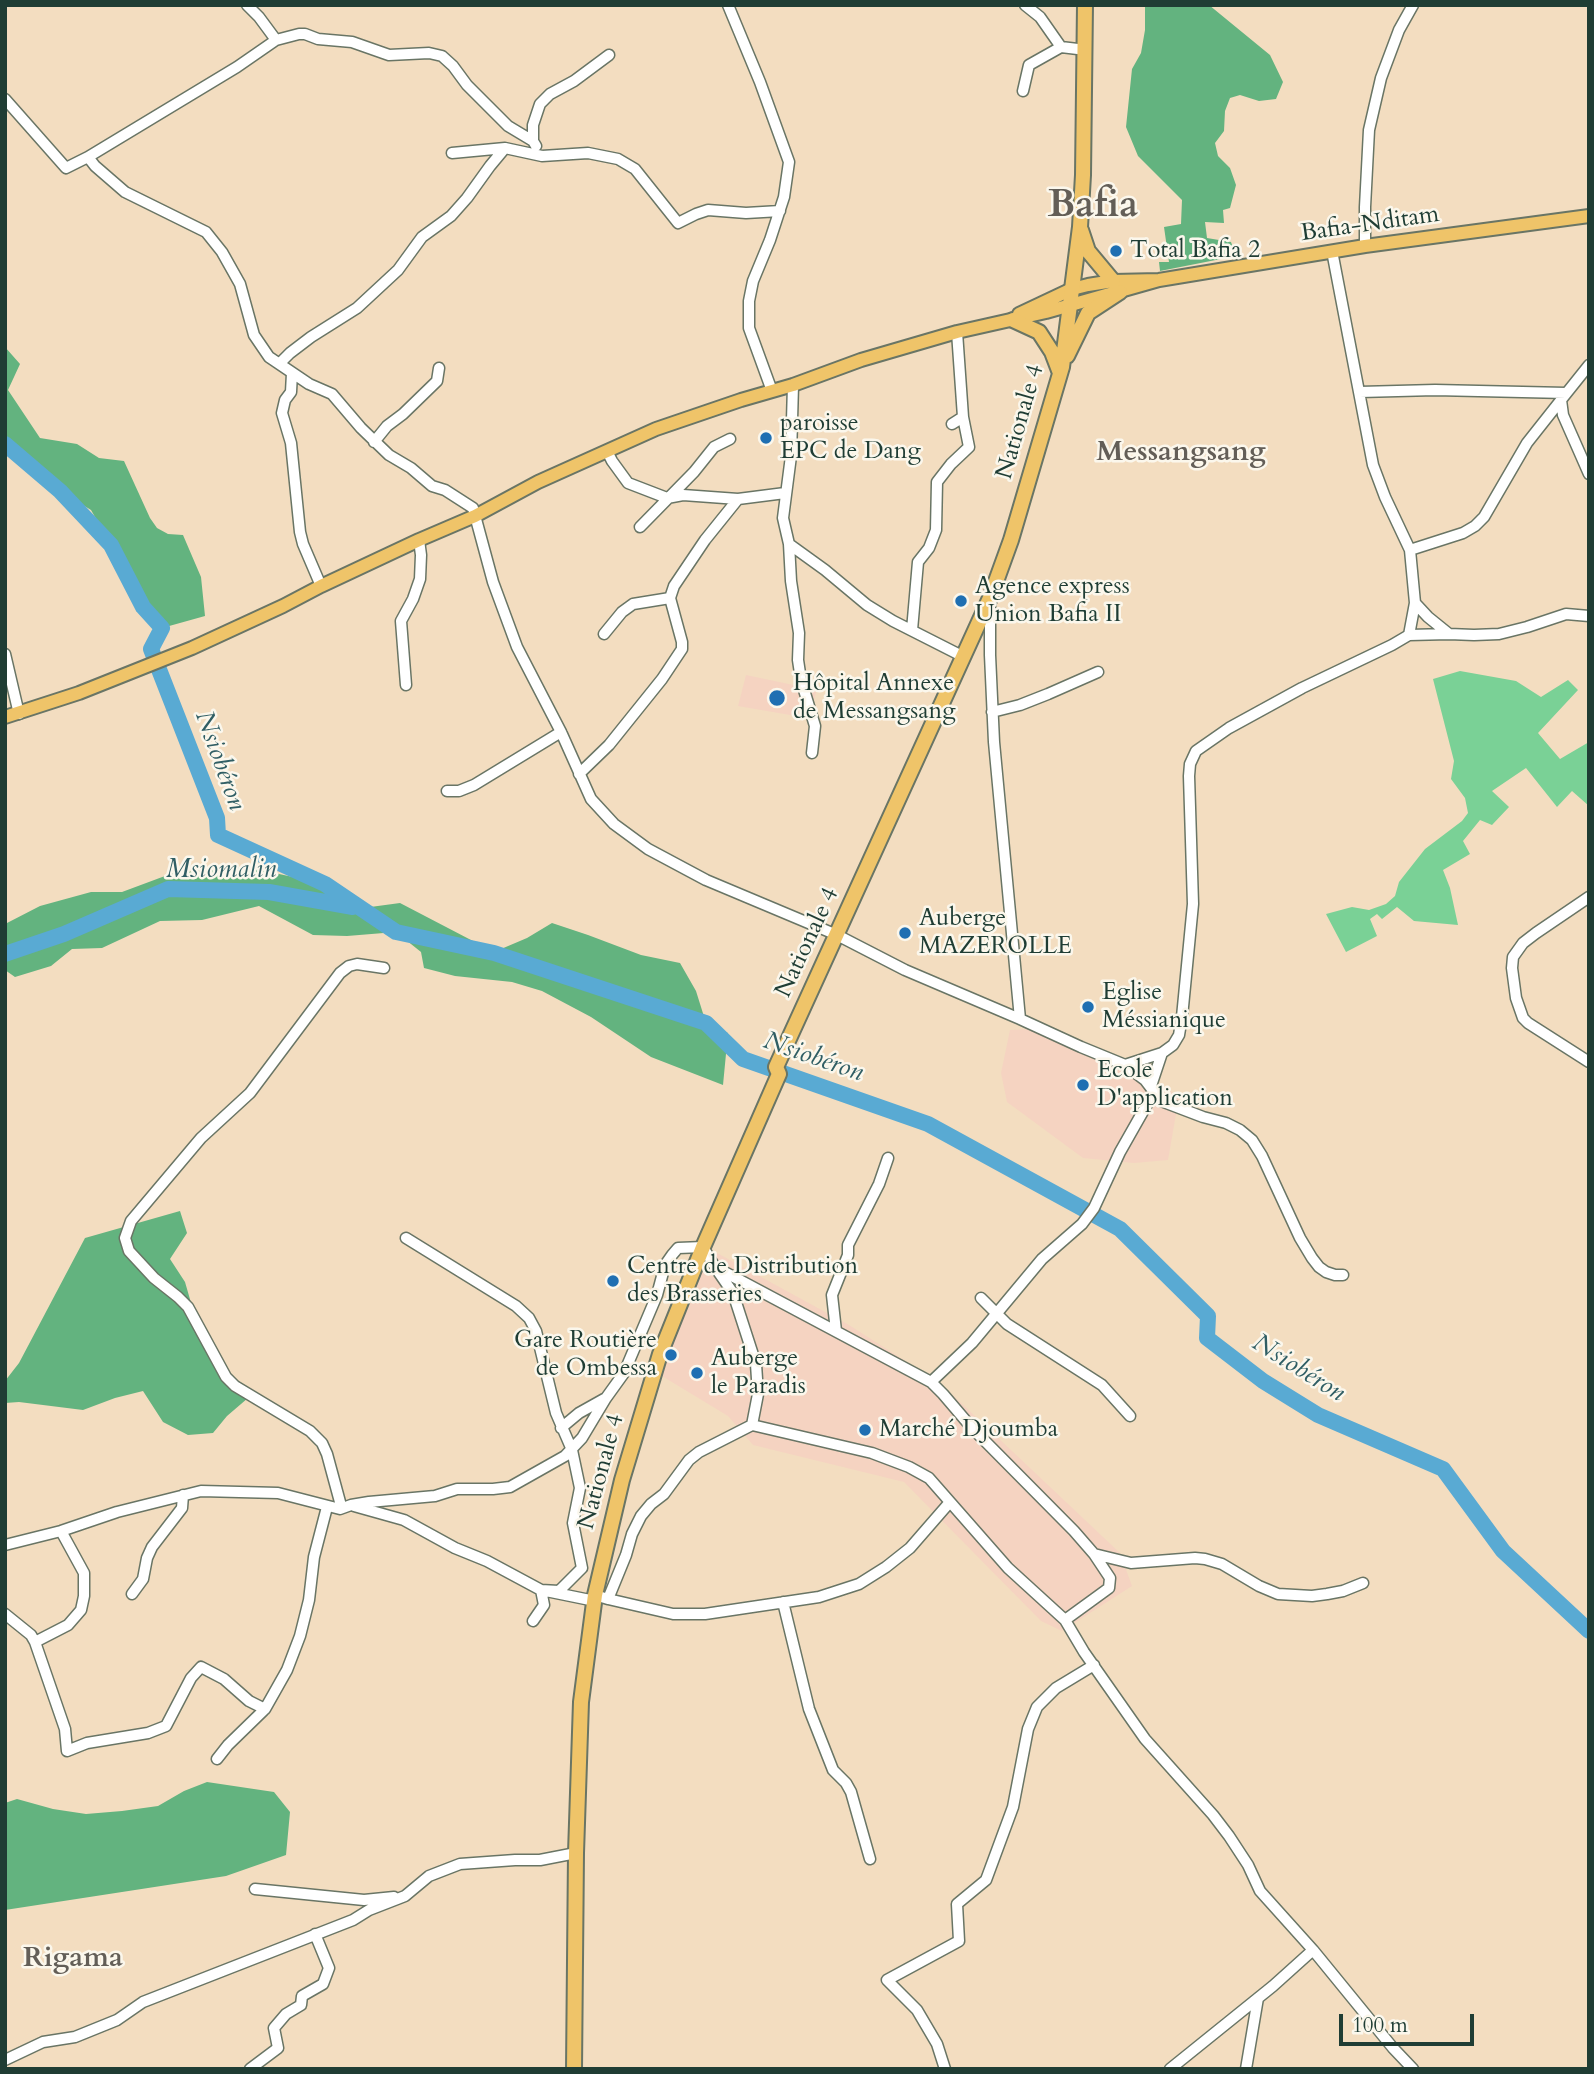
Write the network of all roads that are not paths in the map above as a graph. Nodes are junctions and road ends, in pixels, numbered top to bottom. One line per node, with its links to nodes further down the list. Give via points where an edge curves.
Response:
1 (247, 5): 6 (street)
2 (1025, 5): 7 (street, via 1040,17)
3 (1085, 5): 8 (highway, Nationale 4)
4 (1413, 5): 20 (street, via 1381,78 1369,130)
5 (732, 6): 17 (street, via 787,155 788,179)
6 (276, 40): 12 (street, via 305,34 352,42 390,55 442,56 508,126); 15 (street)
7 (1061, 47): 8 (street); 10 (street, via 1029,65)
8 (1086, 50): 19 (highway, Nationale 4)
9 (609, 55): 12 (street, via 540,104)
10 (1023, 91)
11 (5, 99): 15 (street, via 63,166)
12 (533, 141): 16 (street)
13 (505, 148): 14 (street); 16 (street); 27 (street, via 467,198 422,237 398,270 357,309 311,337)
14 (452, 153)
15 (88, 156): 27 (street, via 125,192 209,235 240,284 254,335)
16 (542, 156): 17 (street, via 588,153 618,159 635,169 678,223 708,211)
17 (780, 211): 34 (street, via 749,301 749,328)
18 (1589, 216): 20 (main road, Bafia-Nditam)
19 (1080, 227): 22 (highway, via 1088,251); 23 (highway, Nationale 4)
20 (1365, 246): 21 (main road, Bafia-Nditam)
21 (1332, 251): 22 (main road, Bafia-Nditam); 36 (street)
22 (1116, 287): 23 (main road); 24 (main road); 30 (highway, via 1088,313)
23 (1072, 289): 24 (highway, Nationale 4); 25 (main road)
24 (1069, 306): 25 (main road); 30 (highway, Nationale 4)
25 (1009, 320): 26 (main road); 30 (highway, via 1040,332)
26 (957, 332): 33 (main road); 38 (street)
27 (279, 364): 31 (street)
28 (1589, 365): 37 (street)
29 (439, 368): 41 (street, via 437,381)
30 (1061, 371): 54 (highway, Nationale 4)
31 (292, 373): 32 (street); 35 (street)
32 (309, 384): 35 (street); 41 (street, via 332,394)
33 (793, 385): 34 (main road); 44 (street)
34 (772, 391): 42 (main road, via 656,429)
35 (291, 392): 52 (street, via 282,413 291,443 300,532)
36 (1360, 392): 37 (street); 51 (street, via 1373,465)
37 (1563, 396): 43 (street, via 1563,415); 51 (street, via 1527,443 1484,517 1463,533)
38 (963, 417): 39 (street); 57 (street, via 969,447 937,482 936,530 918,562)
39 (952, 424)
40 (730, 439): 45 (street, via 714,447)
41 (374, 442): 47 (street, via 432,486 470,505)
42 (607, 451): 45 (street, via 628,483); 47 (main road)
43 (1589, 474)
44 (785, 494): 46 (street); 50 (street, via 784,527)
45 (667, 498): 46 (street); 48 (street)
46 (738, 499): 53 (street, via 705,540)
47 (475, 516): 49 (main road); 68 (street, via 502,611)
48 (640, 527)
49 (419, 540): 52 (main road); 64 (street, via 420,579 401,621)
50 (789, 544): 57 (street, via 867,605); 69 (street, via 801,680 815,726)
51 (1410, 550): 55 (street)
52 (321, 586): 66 (main road, via 192,648)
53 (670, 598): 58 (street, via 633,604); 70 (street, via 682,649 609,745)
54 (990, 598): 62 (highway, Nationale 4); 65 (street)
55 (1415, 603): 59 (street); 60 (street)
56 (1589, 616): 59 (street, via 1566,614 1499,634)
57 (912, 630): 62 (street)
58 (604, 634)
59 (1449, 634): 60 (street)
60 (1409, 635): 76 (street, via 1302,688 1196,751 1189,776 1193,904 1182,1017 1179,1035)
61 (5, 654): 66 (street)
62 (964, 657): 73 (highway, Nationale 4)
63 (1098, 672): 65 (street)
64 (406, 685)
65 (992, 712): 75 (street)
66 (19, 714): 67 (main road)
67 (5, 717)
68 (561, 732): 70 (street); 71 (street, via 474,785)
69 (812, 753)
70 (579, 774): 73 (street, via 605,816 649,849 706,880)
71 (447, 791)
72 (1589, 897): 77 (street, via 1523,943 1511,968 1523,1018)
73 (837, 934): 75 (street); 82 (highway, Nationale 4)
74 (384, 968): 98 (street, via 357,964 340,973 250,1093 201,1138 131,1221 125,1238 129,1251 188,1307 226,1377 322,1443)
75 (1020, 1019): 78 (street)
76 (1162, 1053): 78 (street); 79 (street)
77 (1589, 1062)
78 (1125, 1065): 79 (street)
79 (1153, 1089): 84 (street, via 1161,1101 1234,1126 1252,1140 1312,1258 1326,1272); 86 (street, via 1094,1208 1042,1259)
80 (888, 1158): 87 (street, via 848,1245 832,1295)
81 (406, 1238): 92 (street, via 529,1318)
82 (703, 1247): 83 (street); 89 (street, via 678,1248 665,1265 635,1350); 105 (highway, Nationale 4, via 639,1419)
83 (715, 1267): 87 (street); 91 (street, via 733,1293 756,1364 758,1394)
84 (1343, 1275)
85 (981, 1298): 86 (street)
86 (996, 1315): 88 (street); 90 (street, via 1102,1385)
87 (836, 1331): 88 (street)
88 (931, 1382): 101 (street)
89 (606, 1398): 92 (street); 93 (street)
90 (1130, 1416)
91 (752, 1425): 95 (street, via 872,1453 929,1478); 105 (street, via 689,1460 641,1516 626,1555)
92 (561, 1428): 93 (street)
93 (572, 1450): 96 (street, via 510,1487 457,1489 422,1499); 103 (street, via 580,1488 573,1523 582,1568 559,1591)
94 (183, 1495): 97 (street, via 201,1490 278,1493); 99 (street); 104 (street, via 182,1508 152,1547 143,1579)
95 (950, 1502): 106 (street, via 910,1548 859,1584); 108 (street, via 1008,1568)
96 (351, 1505): 98 (street); 103 (street, via 404,1520)
97 (327, 1507): 98 (street); 112 (street, via 300,1636)
98 (340, 1509)
99 (61, 1531): 100 (street); 110 (street, via 84,1573 81,1610 68,1625)
100 (5, 1545)
101 (1094, 1554): 102 (street, via 1130,1563 1205,1559 1278,1594 1312,1596); 108 (street, via 1110,1578 1109,1588)
102 (1363, 1583)
103 (541, 1590): 105 (street); 109 (street, via 544,1605)
104 (132, 1594)
105 (599, 1599): 106 (street, via 673,1614); 114 (highway, Nationale 4, via 581,1702)
106 (783, 1602): 115 (street, via 809,1709 833,1770 852,1792)
107 (5, 1614): 110 (street)
108 (1065, 1620): 111 (street)
109 (533, 1621)
110 (35, 1642): 112 (street, via 65,1729 67,1751 166,1726 201,1667)
111 (1094, 1665): 119 (street, via 1145,1739 1230,1836 1260,1891); 124 (street, via 1056,1688 1037,1707 1028,1729 1013,1807 986,1880 957,1904 959,1941 887,1980 916,2011 937,2044)
112 (265, 1709): 113 (street)
113 (217, 1759)
114 (576, 1853): 117 (street, via 540,1860 460,1864 429,1876); 123 (highway, Nationale 4)
115 (870, 1859)
116 (255, 1889): 117 (street, via 364,1900)
117 (405, 1896): 118 (street)
118 (315, 1934): 121 (street, via 143,2002 117,2020 75,2037 43,2042); 122 (street, via 329,1968 323,1983 302,1996 301,2005 274,2028 278,2048)
119 (1313, 1950): 120 (street); 127 (street)
120 (1258, 1998): 125 (street); 126 (street)
121 (5, 2060)
122 (250, 2069)
123 (574, 2069)
124 (945, 2069)
125 (1170, 2069)
126 (1246, 2069)
127 (1413, 2069)

